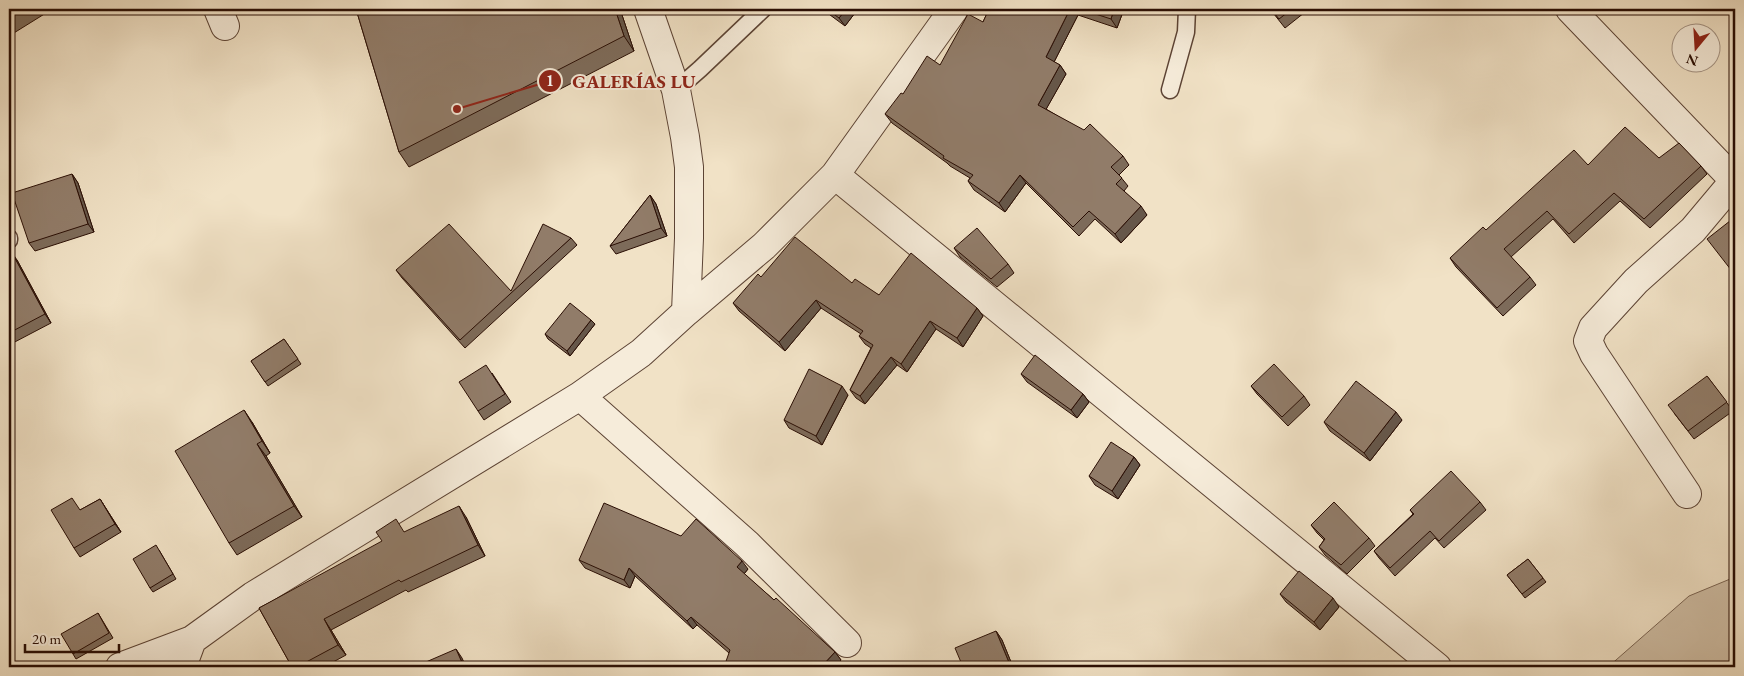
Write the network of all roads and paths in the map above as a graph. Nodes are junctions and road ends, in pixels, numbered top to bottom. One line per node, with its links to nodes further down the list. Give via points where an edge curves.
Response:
1 (648, 9): 6 (street)
2 (763, 9): 6 (lane)
3 (954, 9): 8 (street)
4 (1187, 9): 7 (lane, via 1186,32)
5 (1570, 9): 9 (street)
6 (676, 90): 10 (street, via 689,168)
7 (1170, 90)
8 (835, 174): 10 (street, via 764,246); 17 (street)
9 (1735, 181): 12 (street, via 1694,230 1636,281 1593,328 1588,341)
10 (686, 312): 11 (street, via 641,353)
11 (580, 396): 13 (street, via 253,596); 14 (street, via 747,544)
12 (1687, 494)
13 (192, 640): 15 (street); 16 (street)
14 (847, 643)
15 (120, 667)
16 (182, 667)
17 (1437, 667)

